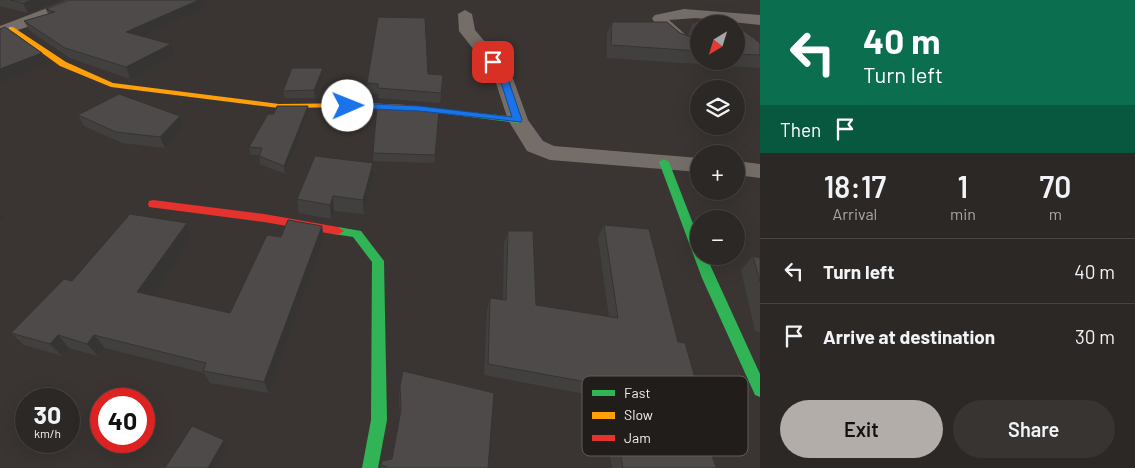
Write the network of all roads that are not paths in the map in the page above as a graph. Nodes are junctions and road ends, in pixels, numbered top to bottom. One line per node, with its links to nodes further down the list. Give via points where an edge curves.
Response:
1 (80, 0): 4 (street)
2 (465, 14): 6 (street, via 467,31 502,73)
3 (760, 20): 5 (street, via 695,14 660,18 663,25)
4 (6, 30): 6 (street, via 63,64 111,85 280,106 362,104)
5 (688, 44)
6 (518, 120): 7 (street, via 535,146 550,153)
7 (664, 162): 8 (street); 12 (street, via 695,250)
8 (690, 164)
9 (745, 169): 10 (street)
10 (760, 171)
11 (153, 204): 13 (street, via 357,234 378,262 379,420)
12 (760, 390)
13 (370, 468)

